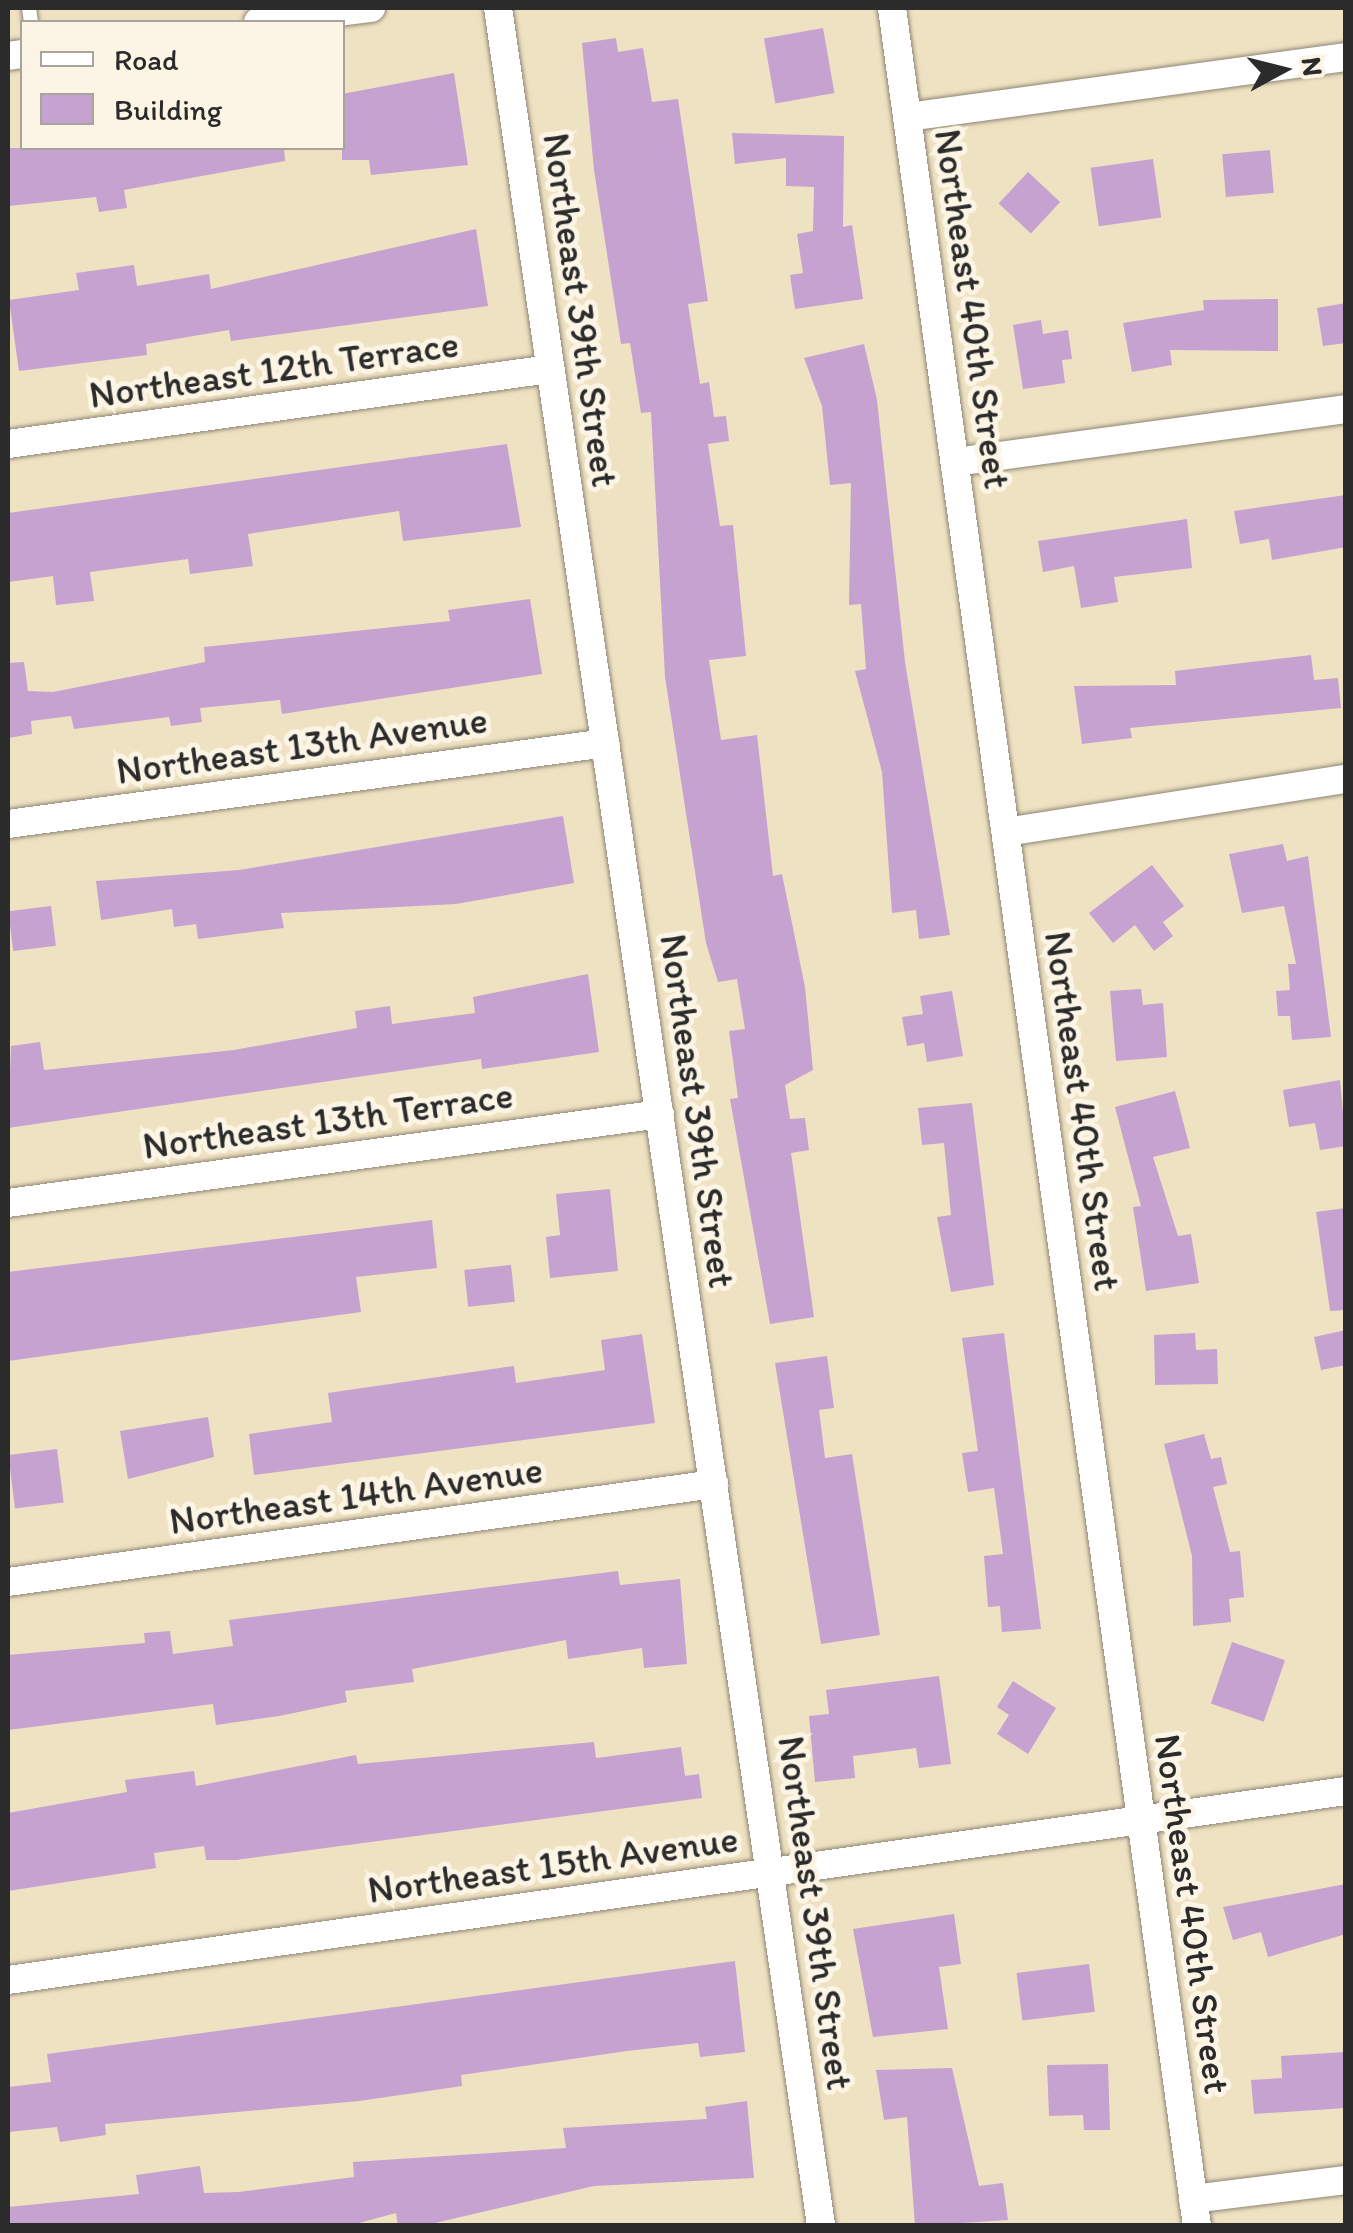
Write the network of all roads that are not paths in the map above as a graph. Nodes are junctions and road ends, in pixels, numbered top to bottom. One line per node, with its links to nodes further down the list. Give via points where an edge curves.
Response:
1 (371, 8): 4 (street)
2 (498, 8): 7 (street, Northeast 39th Street)
3 (892, 8): 6 (street, Northeast 40th Street)
4 (274, 20)
5 (1346, 58): 6 (street)
6 (908, 117): 10 (street, Northeast 40th Street)
7 (550, 369): 9 (street, Northeast 12th Terrace); 11 (street, Northeast 39th Street)
8 (1346, 409): 10 (street)
9 (8, 444)
10 (955, 462): 14 (street, Northeast 40th Street)
11 (606, 743): 13 (street, Northeast 13th Avenue); 15 (street, Northeast 39th Street)
12 (1346, 779): 14 (street)
13 (8, 824)
14 (1006, 832): 20 (street, Northeast 40th Street)
15 (660, 1114): 16 (street, Northeast 13th Terrace); 17 (street, Northeast 39th Street)
16 (8, 1203)
17 (714, 1484): 18 (street, Northeast 14th Avenue); 21 (street, Northeast 39th Street)
18 (8, 1582)
19 (1346, 1791): 20 (street, Northeast 15th Avenue)
20 (1141, 1820): 21 (street, Northeast 15th Avenue); 24 (street, Northeast 40th Street)
21 (772, 1872): 22 (street, Northeast 15th Avenue); 25 (street, Northeast 39th Street)
22 (8, 1980)
23 (1346, 2180): 24 (street)
24 (1195, 2212)
25 (822, 2226)

